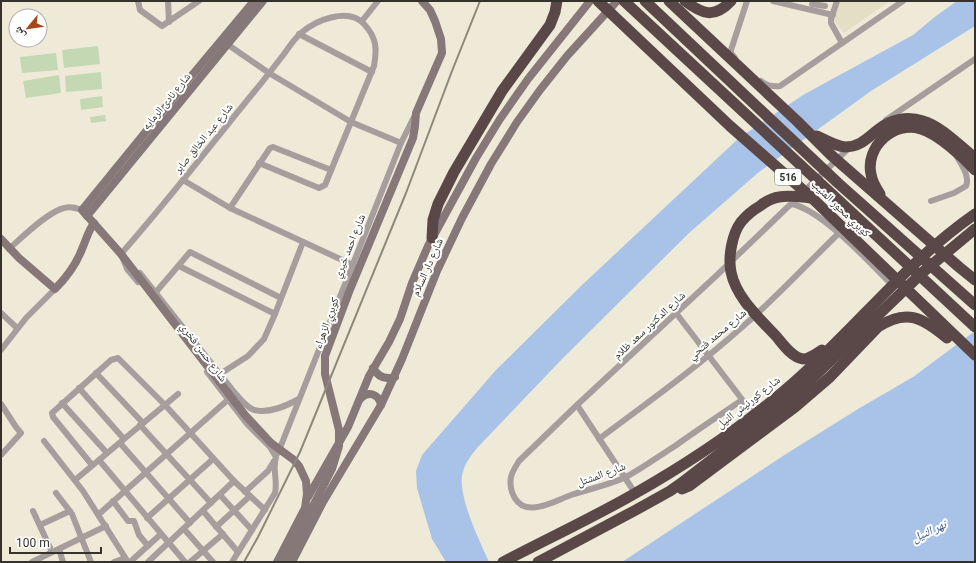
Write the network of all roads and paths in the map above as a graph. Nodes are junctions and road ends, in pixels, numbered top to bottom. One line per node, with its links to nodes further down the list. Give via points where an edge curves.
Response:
1 (168, 1): 25 (street)
2 (199, 1): 25 (street)
3 (254, 1): 48 (main road, شارع نادى الرمايه, via 183,86)
4 (263, 1): 28 (main road, شارع نادى الرمايه)
5 (378, 1): 24 (street)
6 (422, 1): 32 (main road, شارع احمد خيري, via 436,21 442,53)
7 (557, 1): 53 (highway, via 550,25 494,104 441,197 433,220)
8 (590, 1): 53 (main road, شارع دار السلام, via 509,106 476,158)
9 (598, 1): 42 (highway, كوبري محور المنيب / 516, via 730,126)
10 (617, 1): 80 (main road, شارع دار السلام, via 553,73 506,138 448,246)
11 (624, 1): 71 (highway, كوبري محور المنيب / 516)
12 (646, 1): 66 (highway, كوبري محور المنيب / 516, via 838,183)
13 (669, 1): 35 (highway)
14 (685, 1): 15 (highway, via 697,10 714,13)
15 (731, 1)
16 (747, 1): 27 (street, via 731,53 767,85 780,86)
17 (773, 1): 21 (street)
18 (837, 1): 23 (street)
19 (903, 1): 27 (street)
20 (139, 3): 25 (street, via 160,26)
21 (812, 5): 22 (street); 23 (street)
22 (825, 6)
23 (833, 15): 27 (street, via 832,23)
24 (362, 21): 26 (street, via 342,16 329,18 319,21); 30 (street, via 374,40 376,52)
25 (167, 24)
26 (299, 34): 30 (street); 31 (street, شارع عبد الخالق صابر)
27 (842, 43)
28 (227, 44): 31 (street); 48 (main road, شارع نادى الرمايه)
29 (975, 59): 33 (street)
30 (372, 72): 34 (street)
31 (270, 73): 34 (street); 41 (street, شارع عبد الخالق صابر)
32 (416, 113): 36 (street, شارع احمد خيري); 157 (main road, كوبري الزهراء, via 412,138 327,351 325,374 338,423 339,446 332,469)
33 (885, 121): 43 (street, via 891,128 912,125 934,133 958,158 968,179 966,186); 44 (street, via 842,154)
34 (351, 122): 36 (street); 39 (street)
35 (810, 133): 37 (highway, via 838,146 851,147 864,142 886,124 901,119 916,119 937,128); 47 (highway)
36 (401, 143): 59 (street, شارع احمد خيري)
37 (970, 159): 40 (highway); 47 (highway, via 922,129 910,127 889,134 880,141 874,151 870,173 880,194)
38 (259, 162): 39 (street, via 273,146); 39 (street, via 320,188 325,185); 46 (street)
39 (331, 170)
40 (975, 170)
41 (182, 180): 46 (street); 58 (street, شارع عبد الخالق صابر)
42 (812, 198): 69 (highway, via 777,197 752,211 738,228 732,246 731,272 740,294); 76 (highway, كوبري محور المنيب / 516)
43 (931, 201)
44 (792, 204): 52 (street, via 805,208); 68 (street, شارع الدكتور سعد ظلام)
45 (975, 205): 56 (highway, via 950,225)
46 (230, 208): 55 (street)
47 (894, 211): 61 (highway)
48 (85, 213): 50 (main road); 57 (street, via 72,207 59,209)
49 (975, 214): 56 (highway, شارع كورنيش النيل)
50 (94, 223): 58 (main road); 63 (main road, via 87,232 76,263)
51 (975, 229): 115 (highway, شارع كورنيش النيل, via 924,272 802,388)
52 (839, 233): 62 (street); 69 (street, شارع محمد فتحي)
53 (432, 238): 77 (main road, شارع دار السلام, via 400,319)
54 (1, 239): 57 (main road)
55 (303, 242): 59 (street); 65 (street)
56 (935, 246): 62 (highway, شارع كورنيش النيل)
57 (9, 249): 63 (main road)
58 (122, 253): 64 (street, شارع حسن فخري); 86 (street, شارع حسن فخري, via 127,269); 156 (main road, via 245,415 271,443 294,460 303,473 307,494 305,508)
59 (353, 264): 84 (street, شارع احمد خيري)
60 (179, 266): 64 (street); 65 (street, via 189,253 193,252); 70 (street)
61 (975, 280)
62 (892, 285): 73 (highway, شارع كورنيش النيل)
63 (55, 289): 72 (street)
64 (156, 292): 79 (street, شارع حسن فخري)
65 (281, 298): 70 (street)
66 (975, 305)
67 (1, 313): 72 (street)
68 (676, 313): 75 (street); 92 (street, شارع الدكتور سعد ظلام)
69 (755, 313): 73 (highway, via 797,357 810,357); 75 (street, شارع محمد فتحي)
70 (275, 314): 79 (street, via 264,339 256,348)
71 (975, 327)
72 (17, 328): 74 (street)
73 (841, 338): 94 (highway, شارع كورنيش النيل)
74 (1, 350)
75 (709, 355): 87 (street); 98 (street, شارع محمد فتحي)
76 (975, 355): 115 (highway, via 956,345 921,319 894,319 878,327 830,377 782,418 689,486)
77 (373, 368): 80 (main road, via 383,378); 85 (main road, شارع دار السلام)
78 (96, 373): 81 (street); 90 (street, via 111,360 118,358); 96 (street)
79 (220, 374): 82 (street, شارع حسن فخري)
80 (395, 377): 91 (main road, شارع دار السلام)
81 (79, 388): 88 (street); 100 (street)
82 (235, 393): 84 (street, شارع حسن فخري, via 253,410 281,408); 86 (street)
83 (178, 394): 90 (street)
84 (299, 398): 104 (street, شارع احمد خيري)
85 (360, 399): 91 (main road, via 364,395 373,394 378,397); 155 (main road, شارع دار السلام, via 344,436)
86 (228, 400): 97 (street); 104 (street, شارع حسن فخري, via 270,447)
87 (742, 400): 94 (street); 110 (street, شارع المشتل, via 643,467)
88 (62, 403): 101 (street); 108 (street, via 52,413 53,417)
89 (1, 404): 93 (street)
90 (165, 405): 96 (street); 97 (street)
91 (381, 405): 158 (main road, شارع دار السلام, via 323,502)
92 (577, 405): 98 (street); 107 (street, شارع الدكتور سعد ظلام)
93 (6, 412): 95 (street); 103 (street, via 21,433)
94 (754, 415): 117 (highway, شارع كورنيش النيل, via 691,459)
95 (1, 418)
96 (142, 424): 100 (street); 102 (street)
97 (190, 433): 102 (street); 105 (street)
98 (599, 439): 110 (street)
99 (44, 441): 111 (street)
100 (122, 441): 101 (street); 109 (street)
101 (107, 453): 106 (street)
102 (167, 454): 109 (street); 112 (street)
103 (1, 455)
104 (276, 458): 118 (street, شارع احمد خيري); 123 (street, via 274,469 277,487)
105 (213, 459): 112 (street); 113 (street)
106 (99, 460): 108 (street); 114 (street)
107 (520, 461): 110 (street, شارع المشتل, via 510,479 514,498 524,507 545,505)
108 (92, 466): 111 (street)
109 (146, 472): 114 (street); 120 (street)
110 (624, 477): 117 (street)
111 (75, 480): 128 (street)
112 (190, 480): 120 (street); 122 (street)
113 (234, 481): 118 (street); 119 (street)
114 (125, 491): 121 (street); 129 (street)
115 (670, 491): 160 (highway, شارع كورنيش النيل)
116 (56, 493): 125 (street)
117 (635, 493): 159 (highway, شارع كورنيش النيل)
118 (247, 494): 123 (street); 127 (street, شارع احمد خيري)
119 (220, 495): 122 (street); 127 (street)
120 (169, 498): 129 (street); 130 (street)
121 (113, 501): 128 (street); 141 (street, via 128,521 134,521)
122 (211, 503): 126 (street)
123 (265, 510): 135 (street)
124 (33, 511): 131 (street)
125 (70, 511): 131 (street); 138 (street)
126 (203, 511): 130 (street); 133 (street)
127 (234, 511): 133 (street, شارع احمد خيري); 135 (street)
128 (99, 514): 132 (street)
129 (147, 518): 136 (street)
130 (190, 523): 134 (street)
131 (40, 525): 143 (street)
132 (106, 526): 138 (street); 145 (street)
133 (216, 527): 137 (street)
134 (184, 528): 139 (street); 142 (street)
135 (252, 530): 144 (street)
136 (161, 534): 139 (street); 141 (street)
137 (223, 534): 142 (street); 144 (street)
138 (82, 538): 140 (street); 149 (street)
139 (168, 543): 146 (street); 151 (street)
140 (59, 549): 143 (street); 148 (street)
141 (145, 549): 145 (street); 146 (street)
142 (203, 551): 152 (street); 153 (street)
143 (52, 552): 147 (street)
144 (238, 552): 154 (street)
145 (128, 561): 150 (street)
146 (151, 561)
147 (33, 562)
148 (63, 562)
149 (91, 562)
150 (114, 562)
151 (184, 562)
152 (190, 562)
153 (213, 562)
154 (232, 562)
155 (272, 562)
156 (277, 562)
157 (284, 562)
158 (292, 562)
159 (503, 562)
160 (538, 562)

